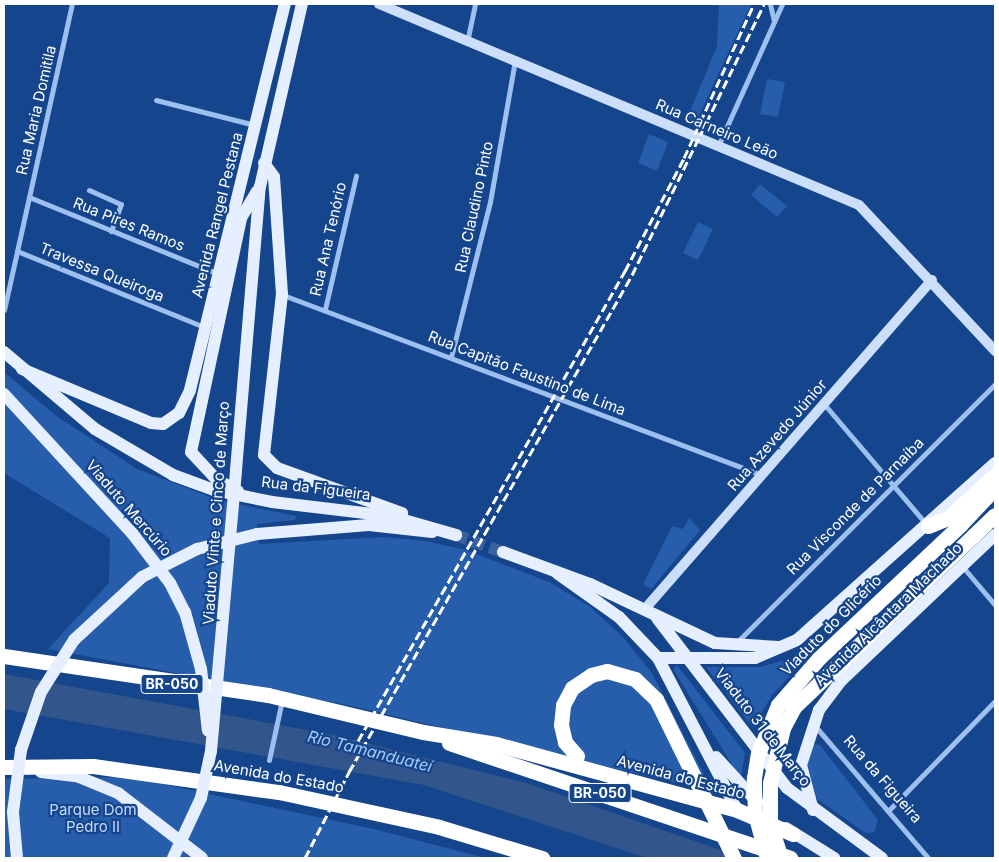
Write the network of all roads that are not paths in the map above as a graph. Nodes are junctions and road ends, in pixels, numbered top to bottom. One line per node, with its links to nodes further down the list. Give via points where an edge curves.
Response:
1 (72, 4): 18 (street, Rua Maria Domitila)
2 (285, 4): 12 (main road, Avenida Rangel Pestana)
3 (302, 4): 14 (main road)
4 (379, 4): 9 (street, Rua Carneiro Leão)
5 (475, 4): 9 (street)
6 (770, 4): 8 (street)
7 (782, 4): 8 (street)
8 (774, 22): 13 (street)
9 (467, 42): 10 (street, Rua Carneiro Leão)
10 (515, 60): 13 (street, Rua Carneiro Leão); 29 (street, Rua Claudino Pinto, via 490,202)
11 (156, 100): 12 (street)
12 (256, 126): 21 (main road, Avenida Rangel Pestana)
13 (718, 147): 22 (street, Rua Carneiro Leão, via 859,205)
14 (264, 163): 16 (main road, Viaduto Vinte e Cinco de Março); 23 (main road, via 274,177)
15 (356, 176): 24 (street, Rua Ana Tenório)
16 (260, 187): 35 (main road, Avenida Rangel Pestana, via 241,218); 64 (main road, Viaduto Vinte e Cinco de Março, bridge, via 245,334 227,606)
17 (89, 190): 19 (street, via 121,204)
18 (29, 197): 19 (street, Rua Pires Ramos); 20 (street, Rua Maria Domitila)
19 (111, 231): 21 (street, Rua Pires Ramos)
20 (17, 251): 25 (street, Rua Maria Domitila); 26 (street, Travessa Queiroga)
21 (219, 274): 26 (main road, Avenida Rangel Pestana)
22 (932, 280): 27 (street, Rua Carneiro Leão); 33 (street, Rua Azevedo Júnior)
23 (282, 294): 24 (street, Rua Capitão Faustino de Lima); 43 (main road, via 264,455 277,468 394,508)
24 (325, 309): 29 (street, Rua Capitão Faustino de Lima)
25 (4, 310)
26 (206, 328): 34 (main road, Avenida Rangel Pestana, via 190,390)
27 (995, 351)
28 (4, 352): 30 (main road, Rua da Figueira)
29 (450, 357): 37 (street, Rua Capitão Faustino de Lima)
30 (22, 368): 34 (main road, Avenida Rangel Pestana, via 98,403 163,424); 41 (main road, Rua da Figueira, via 95,429 144,460 214,490)
31 (995, 384): 39 (street, Rua Visconde de Parnaíba)
32 (4, 394): 64 (main road, Viaduto Mercúrio, bridge, via 132,533 170,583 194,639)
33 (824, 404): 37 (street, Rua Azevedo Júnior); 39 (street)
34 (179, 413): 35 (main road)
35 (196, 423): 41 (main road, Avenida Rangel Pestana, via 191,452 217,480)
36 (995, 463): 45 (main road)
37 (763, 475): 52 (street, Rua Azevedo Júnior)
38 (995, 475): 45 (highway, via 948,518)
39 (894, 486): 45 (street); 54 (street, Rua Visconde de Parnaíba)
40 (995, 488): 44 (highway, Avenida Alcântara Machado)
41 (251, 498): 43 (main road, Rua da Figueira)
42 (995, 516): 47 (highway, Avenida Alcântara Machado)
43 (415, 521): 72 (main road, Rua da Figueira, bridge, via 453,534 368,525 257,534 169,562 117,596 74,640 41,692 21,750 13,812)
44 (960, 524): 77 (highway, Viaduto do Glicério, bridge, via 819,658 778,705 758,754 754,778 755,814)
45 (928, 526): 55 (main road)
46 (995, 535): 49 (main road, Avenida Alcântara Machado)
47 (973, 536): 78 (highway, Viaduto do Glicério, bridge, via 794,707 780,737 770,783 770,824)
48 (503, 552): 50 (main road)
49 (962, 566): 51 (street); 61 (main road, Avenida Alcântara Machado, via 842,680)
50 (557, 573): 52 (main road); 57 (main road, via 619,617)
51 (995, 605)
52 (644, 610): 53 (main road)
53 (657, 618): 54 (main road, via 690,634); 58 (main road, Viaduto 31 de Março)
54 (732, 646): 55 (main road)
55 (786, 646): 58 (main road, via 755,658)
56 (4, 656): 59 (highway, Avenida do Estado / BR-050)
57 (658, 658): 58 (main road); 63 (main road)
58 (690, 660): 70 (main road, Viaduto 31 de Março, via 787,788)
59 (282, 698): 62 (highway, Avenida do Estado / BR-050); 65 (street)
60 (995, 701): 69 (street)
61 (812, 722): 69 (street, Rua da Figueira); 70 (main road, Avenida Alcântara Machado, via 801,765)
62 (423, 732): 67 (highway, Avenida do Estado, via 496,744); 79 (highway, Avenida do Estado / BR-050, via 493,760)
63 (703, 742): 68 (main road); 71 (main road, via 742,788)
64 (211, 751): 73 (main road, Viaduto Vinte e Cinco de Março, bridge, via 201,798)
65 (269, 760)
66 (4, 768): 74 (main road, Avenida do Estado, via 99,784 138,806); 75 (highway, Avenida do Estado, via 93,766 279,792 439,827)
67 (595, 772): 68 (highway, Avenida do Estado); 76 (highway, bridge, via 565,742 561,725 563,705 572,688 607,671 635,679 656,699)
68 (737, 810): 71 (highway, Avenida do Estado); 79 (highway)
69 (888, 811): 82 (street, Rua da Figueira)
70 (818, 813): 81 (main road, Viaduto 31 de Março)
71 (793, 834): 80 (main road, Avenida do Estado)
72 (17, 858)
73 (173, 858)
74 (202, 858)
75 (542, 858)
76 (734, 858)
77 (766, 858)
78 (781, 858)
79 (791, 858)
80 (834, 858)
81 (882, 858)
82 (928, 858)

